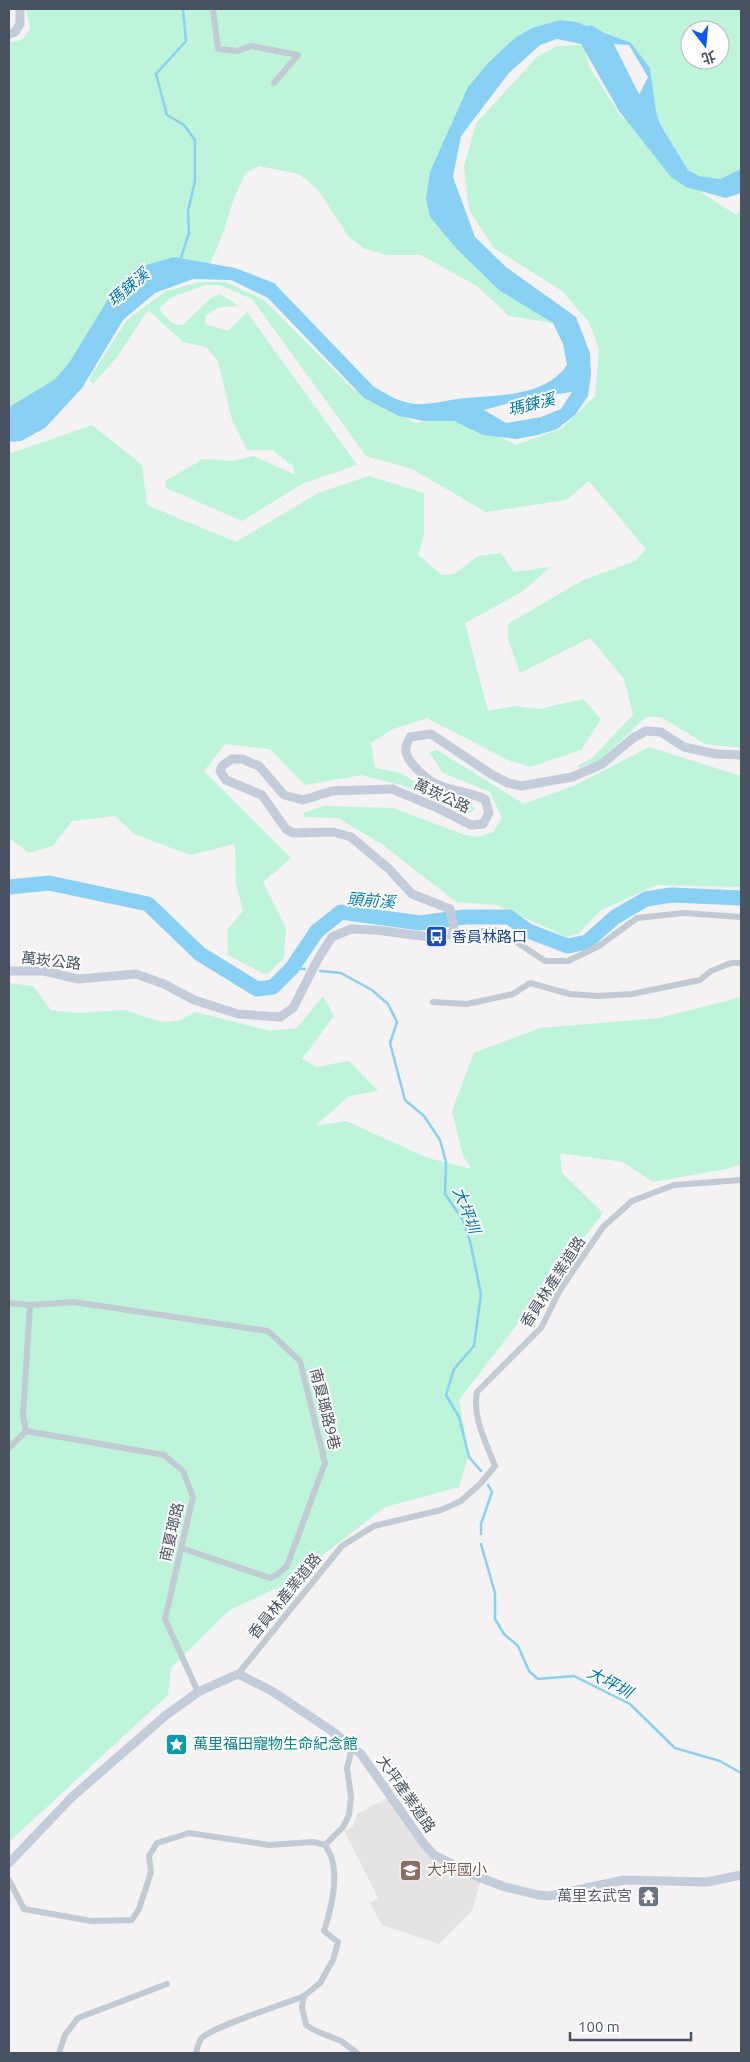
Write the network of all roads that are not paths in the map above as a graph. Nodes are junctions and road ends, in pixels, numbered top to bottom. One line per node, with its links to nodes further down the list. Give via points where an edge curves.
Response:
1 (20, 9): 3 (street, via 20,24 16,32)
2 (213, 9): 4 (street, via 218,49 238,51 251,46 298,55)
3 (9, 34)
4 (274, 83)
5 (741, 756): 7 (street, 萬崁公路, via 684,747 661,732 646,731 602,764 572,776 521,786 508,784 431,734 410,737 407,758 417,769 439,786 485,799 489,813 483,824 472,825 392,789 332,791 303,800 284,795 259,766 242,759 232,759 222,766 220,771 226,780 262,795 293,834 333,832 351,836 412,894 450,909)
6 (741, 917): 7 (street, via 684,913 637,918 599,946 568,961 545,961 494,930)
7 (455, 934): 9 (street, 萬崁公路, via 430,937 351,929 332,937 293,1008 280,1017 238,1014 194,1000 136,974 78,979 44,972)
8 (741, 963): 10 (street, via 711,971 700,980 632,994 570,994 530,983 513,994 467,1004)
9 (9, 971)
10 (433, 1002)
11 (741, 1180): 17 (street, 香員林產業道路, via 674,1185 632,1201 603,1228 560,1290 542,1328 477,1392 477,1417 495,1466 461,1501 441,1510 374,1526 342,1546)
12 (9, 1303): 13 (street)
13 (30, 1305): 14 (street, via 23,1415); 16 (street, 南夏瑯路9巷, via 74,1302 268,1331 300,1361 325,1463 287,1566 270,1578)
14 (26, 1430): 15 (street); 16 (street, 南夏瑯路, via 164,1454 182,1471 193,1497)
15 (9, 1448)
16 (181, 1548): 18 (street, 南夏瑯路, via 165,1619)
17 (238, 1674): 18 (street); 19 (street, 大坪產業道路, via 272,1691)
18 (198, 1692): 21 (street, via 72,1797)
19 (352, 1748): 20 (street, via 347,1768 351,1797 349,1815 343,1827); 22 (street, 大坪產業道路, via 371,1766 434,1855 505,1887 549,1896 624,1880 707,1882)
20 (325, 1845): 23 (street, via 313,1842 269,1846 189,1834 157,1843 149,1856 151,1872 132,1920 91,1921 24,1909); 25 (street, via 332,1858 334,1880 324,1931 338,1942 333,1960 320,1983)
21 (9, 1863)
22 (741, 1875)
23 (9, 1880)
24 (167, 1984): 26 (street, via 78,2018 65,2034)
25 (304, 1996): 27 (street, via 219,2026 201,2038); 28 (street, via 302,2007 306,2025 341,2041)
26 (59, 2053)
27 (196, 2053)
28 (357, 2053)

